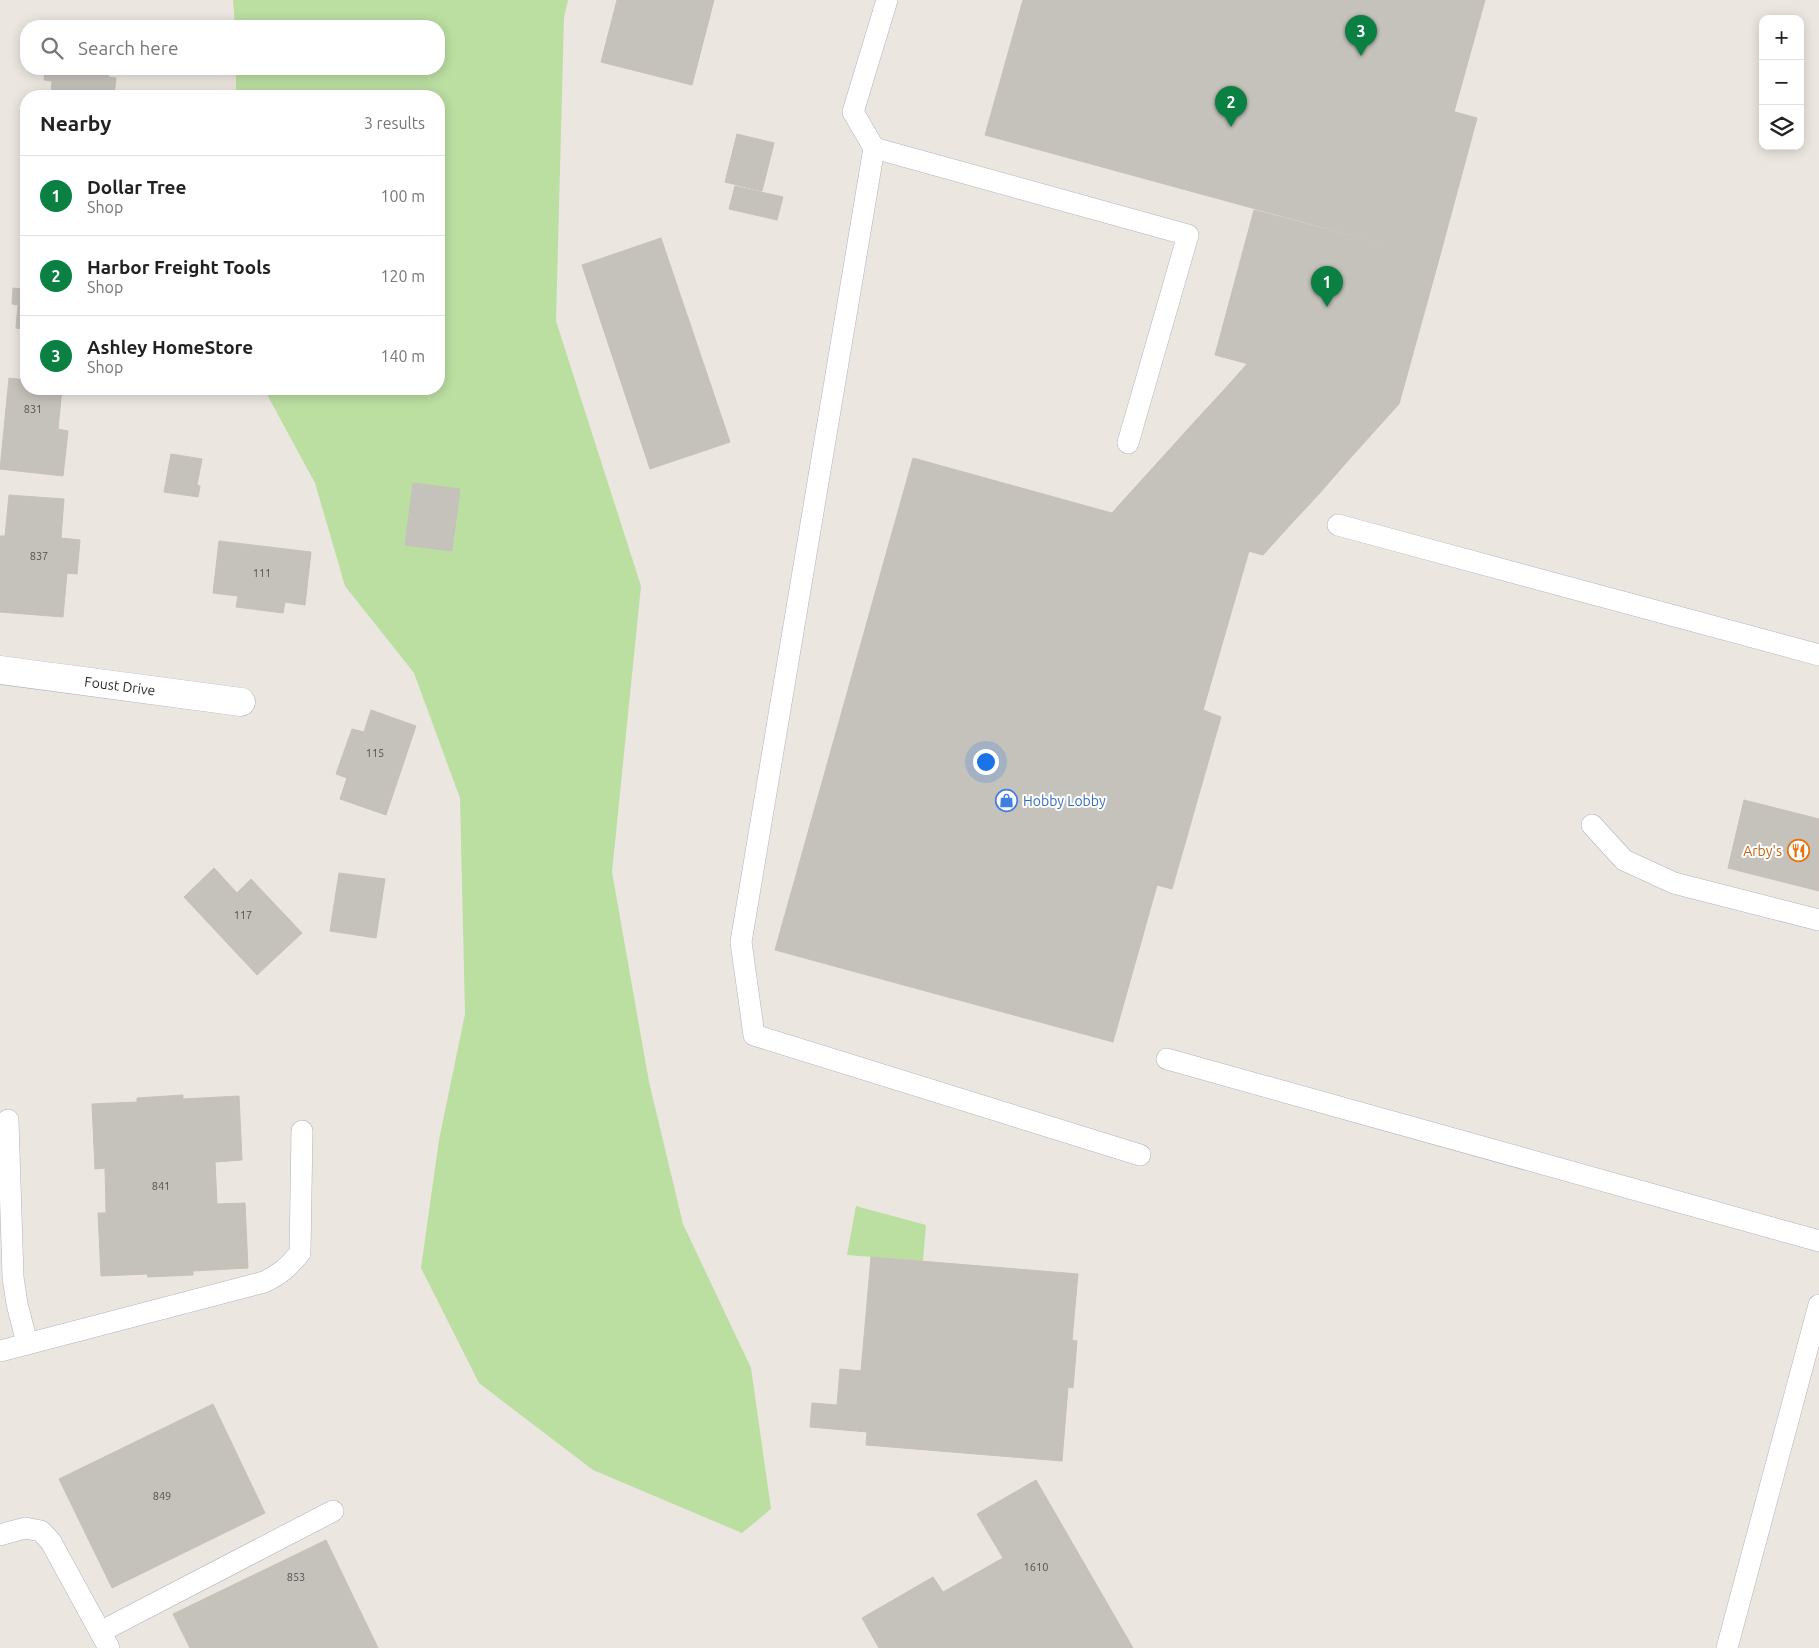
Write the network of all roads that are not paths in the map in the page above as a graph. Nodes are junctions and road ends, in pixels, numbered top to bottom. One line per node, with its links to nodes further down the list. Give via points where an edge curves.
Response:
1 (888, 0): 2 (lane, via 853,112)
2 (874, 148): 3 (lane, via 1188,235); 13 (lane, via 741,942 754,1035)
3 (1128, 443)
4 (1338, 525): 5 (lane)
5 (1819, 655)
6 (0, 670): 7 (street, Foust Drive)
7 (241, 702)
8 (1592, 824): 9 (lane, via 1624,860 1674,883)
9 (1819, 920)
10 (1167, 1059): 14 (lane)
11 (8, 1120): 16 (lane, via 13,1277)
12 (302, 1131): 16 (lane, via 300,1253 278,1276)
13 (1140, 1155)
14 (1819, 1241)
15 (1819, 1305): 21 (lane)
16 (28, 1343): 17 (lane)
17 (0, 1350)
18 (333, 1511): 20 (lane)
19 (0, 1535): 20 (lane, via 25,1528 41,1531 52,1542)
20 (104, 1640)
21 (1727, 1648)

